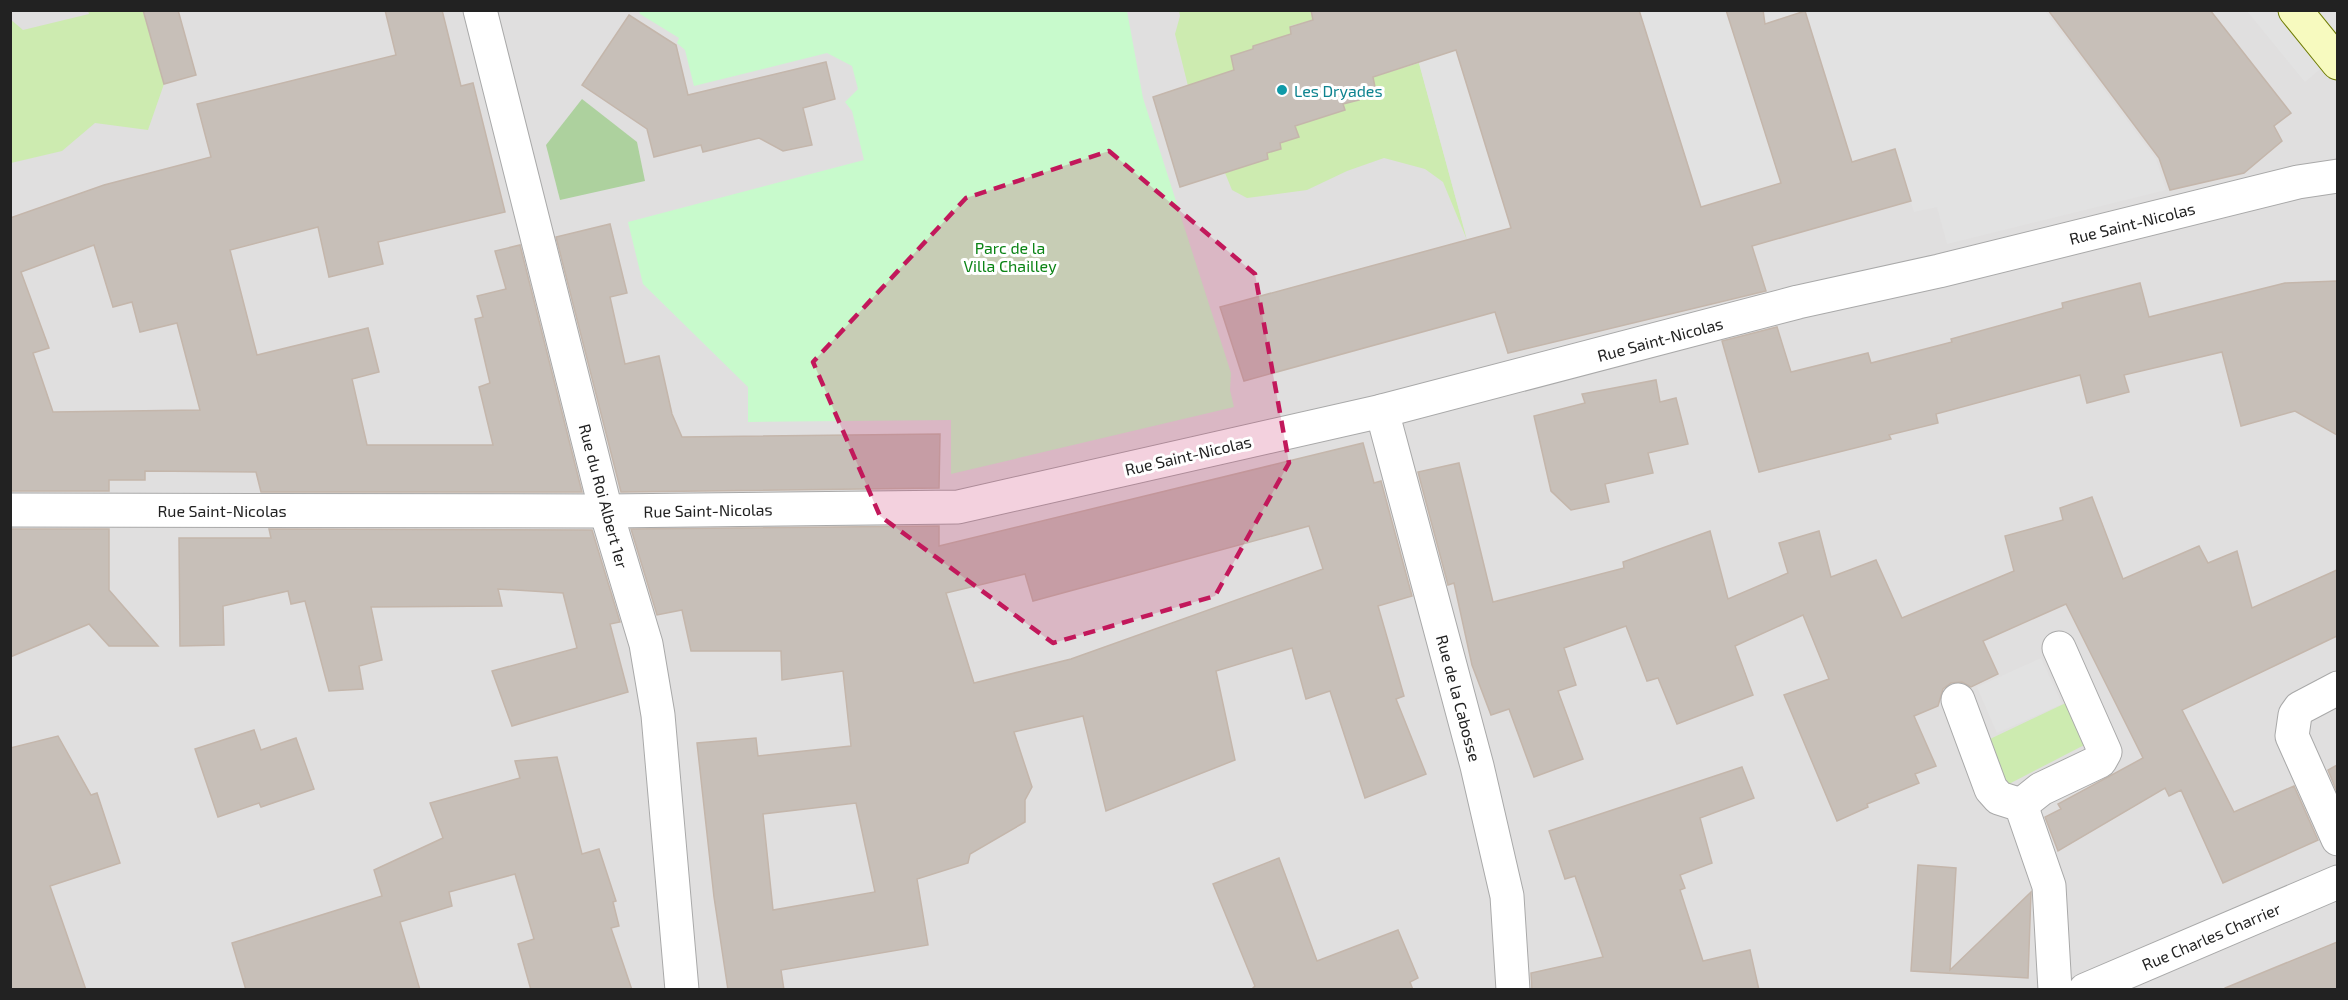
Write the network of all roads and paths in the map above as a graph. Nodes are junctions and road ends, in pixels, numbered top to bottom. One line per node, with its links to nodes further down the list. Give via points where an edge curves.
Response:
1 (480, 10): 7 (street, Rue du Roi Albert 1er)
2 (2295, 10): 3 (street)
3 (2337, 63)
4 (2337, 176): 5 (street, Rue Saint-Nicolas, via 2298,182 1798,302)
5 (1382, 411): 7 (street, Rue Saint-Nicolas, via 957,507); 15 (street, Rue de la Cabosse, via 1477,766 1507,896)
6 (10, 510): 7 (street, Rue Saint-Nicolas)
7 (606, 511): 14 (street, Rue du Roi Albert 1er, via 646,644 658,715)
8 (2059, 648): 11 (street, via 2105,752 2100,761 2041,789)
9 (2337, 688): 12 (street, via 2300,708 2292,736)
10 (1958, 700): 11 (street, via 1991,789 1999,798)
11 (2021, 805): 16 (street, via 2049,886)
12 (2337, 839)
13 (2337, 882): 17 (street, Rue Charles Charrier)
14 (682, 990)
15 (1513, 990)
16 (2055, 990)
17 (2085, 990)

